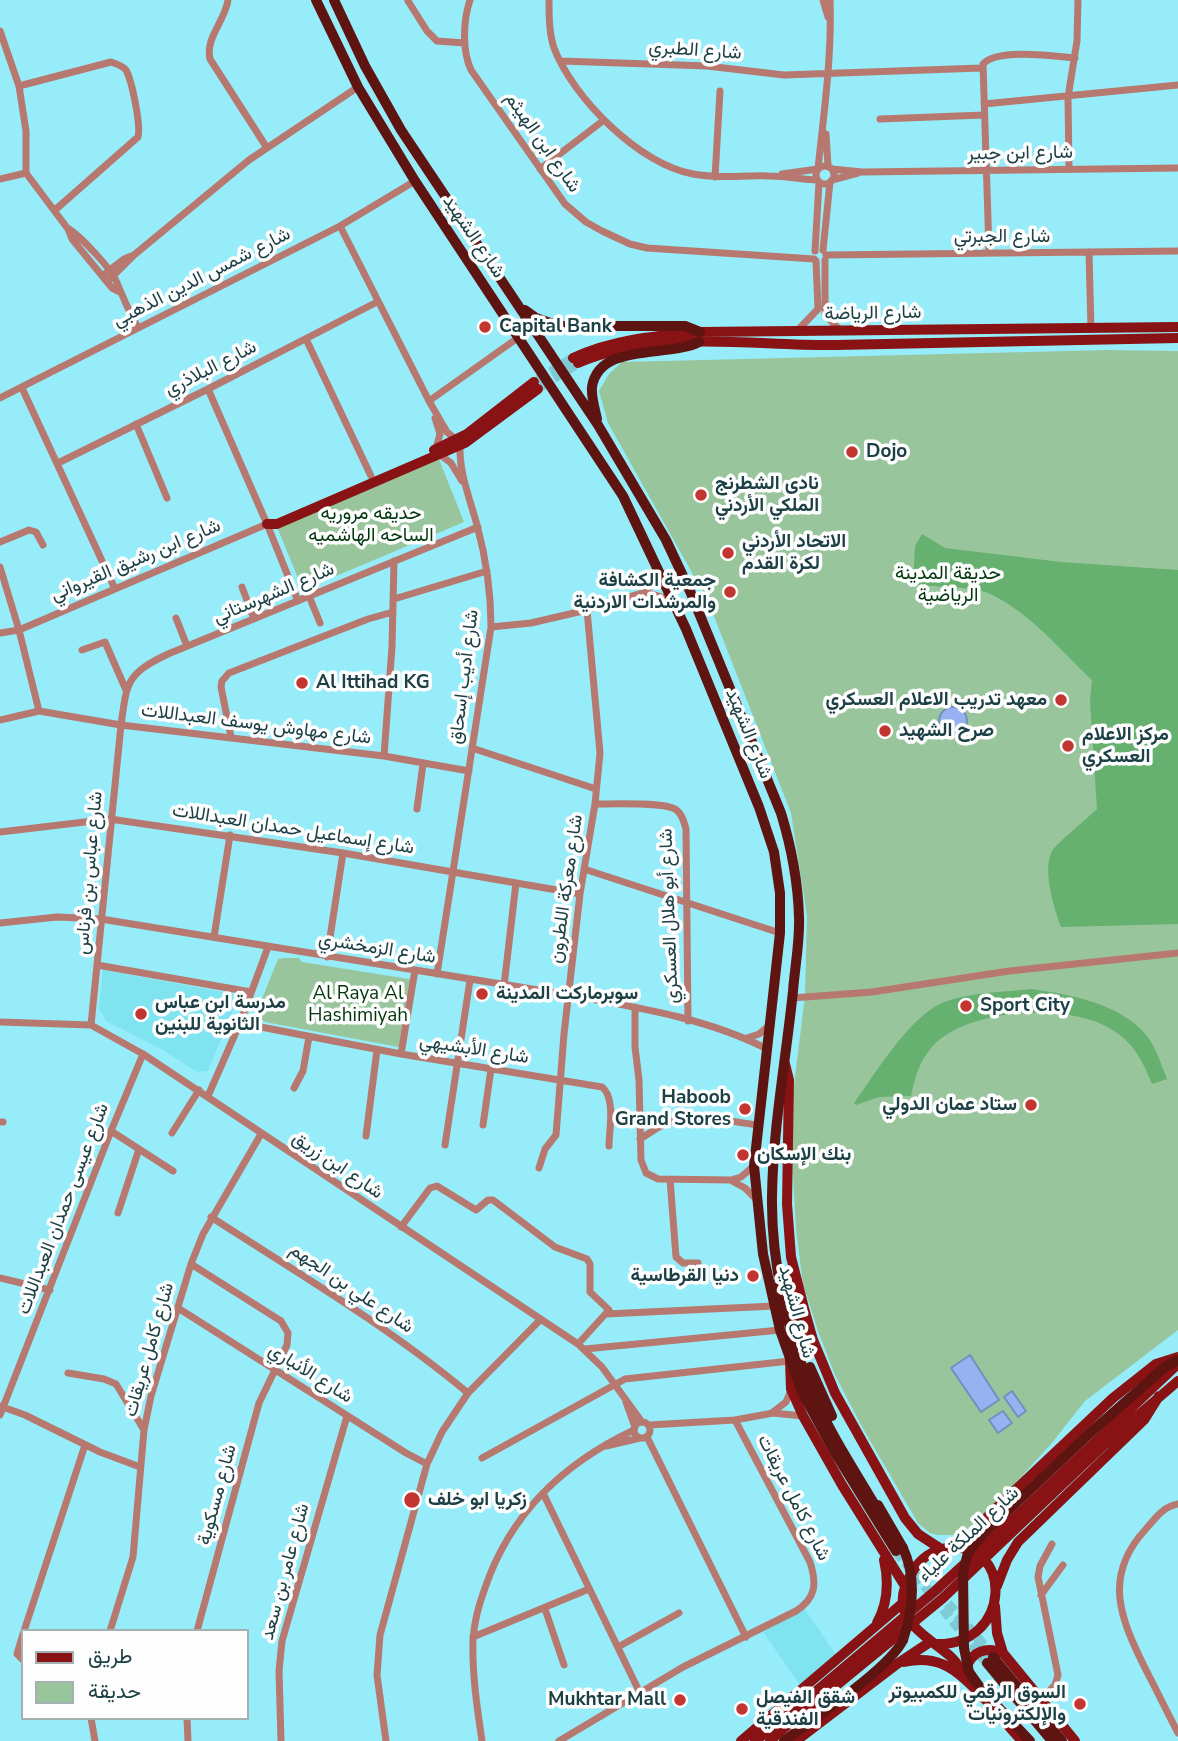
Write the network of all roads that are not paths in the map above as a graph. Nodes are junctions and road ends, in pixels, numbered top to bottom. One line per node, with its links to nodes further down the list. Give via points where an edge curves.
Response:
1 (228, 0): 27 (street, via 209,43 210,59)
2 (316, 0): 19 (highway, شارع الشهيد)
3 (334, 0): 50 (highway, شارع الشهيد, via 401,130)
4 (470, 0): 12 (street, شارع ابن الهيثم)
5 (549, 0): 14 (street, via 551,33)
6 (823, 0): 10 (street)
7 (830, 0): 10 (street)
8 (1078, 0): 13 (street)
9 (408, 1): 12 (street, via 437,41)
10 (831, 28): 16 (street)
11 (0, 31): 18 (street)
12 (465, 43): 30 (street, شارع ابن الهيثم, via 471,70)
13 (1074, 58): 15 (street, via 995,56); 21 (street)
14 (561, 61): 16 (street, شارع الطبري, via 707,66 784,75); 25 (street)
15 (982, 68): 16 (street, شارع الطبري); 22 (street)
16 (828, 73): 26 (street)
17 (1178, 85): 21 (street)
18 (19, 86): 35 (street); 42 (street, via 111,62 126,71 139,119 138,136)
19 (358, 87): 27 (street); 39 (highway, شارع الشهيد)
20 (720, 91): 37 (street)
21 (1068, 97): 22 (street); 32 (street)
22 (984, 104): 23 (street)
23 (984, 115): 24 (street); 33 (street)
24 (880, 119)
25 (604, 120): 30 (street); 37 (street, via 655,161)
26 (824, 123): 28 (street); 31 (street)
27 (267, 148): 48 (street)
28 (830, 167): 31 (street); 34 (street, شارع ابن جبير); 41 (street)
29 (1178, 168): 32 (street, شارع ابن جبير)
30 (540, 169): 47 (street, شارع ابن الهيثم, via 574,213 630,244 676,251)
31 (818, 169): 36 (street); 40 (street)
32 (1069, 169): 33 (street, شارع ابن جبير)
33 (986, 170): 34 (street, شارع ابن جبير); 44 (street)
34 (862, 172): 41 (street, شارع ابن جبير)
35 (26, 173): 38 (street); 42 (street)
36 (771, 176): 37 (street); 40 (street)
37 (716, 177)
38 (0, 179)
39 (415, 181): 43 (street, شارع شمس الدين الذهبي); 56 (highway, شارع الشهيد)
40 (818, 181): 41 (street); 47 (street)
41 (831, 181): 47 (street)
42 (55, 210): 48 (street, via 72,239)
43 (340, 226): 49 (street, شارع أديب إسحاق); 52 (street, شارع شمس الدين الذهبي)
44 (989, 251): 46 (street, شارع الجبرتي); 47 (street, شارع الجبرتي)
45 (1178, 251): 46 (street, شارع الجبرتي)
46 (1089, 252): 53 (street)
47 (819, 256): 54 (street, via 825,315); 55 (street, via 818,309)
48 (108, 276): 52 (street)
49 (377, 302): 60 (street, شارع البلاذري); 66 (street, شارع أديب إسحاق)
50 (518, 303): 57 (highway, via 536,318 559,326 685,326); 68 (highway, شارع الشهيد)
51 (1178, 327): 53 (main road, شارع الرياضة)
52 (138, 328): 63 (street, شارع شمس الدين الذهبي)
53 (1091, 329): 58 (main road, شارع الرياضة)
54 (844, 332): 55 (main road, شارع الرياضة); 58 (main road, شارع الرياضة)
55 (795, 333): 57 (main road, شارع الرياضة)
56 (519, 337): 66 (street); 81 (highway, شارع الشهيد, via 623,496)
57 (700, 337): 58 (main road, شارع الرياضة, via 835,345); 61 (main road, شارع الرياضة, via 626,340); 68 (highway, via 680,350 620,356 607,362 593,386)
58 (913, 337): 59 (main road, شارع الرياضة)
59 (1178, 338)
60 (306, 339): 64 (street, شارع البلاذري); 72 (street)
61 (575, 360)
62 (536, 386): 69 (main road)
63 (22, 388): 65 (street, شارع شمس الدين الذهبي); 71 (street)
64 (208, 389): 67 (street, شارع البلاذري); 75 (street)
65 (0, 398)
66 (429, 401): 69 (street, شارع أديب إسحاق); 70 (street, شارع أديب إسحاق, via 440,433)
67 (136, 424): 71 (street, شارع البلاذري); 74 (street)
68 (598, 425): 136 (highway, شارع الشهيد, via 679,565 780,813 799,917)
69 (457, 442): 70 (main road); 73 (street, شارع أديب إسحاق)
70 (438, 451): 72 (main road, شارع ابن رشيق القيرواني); 73 (street, شارع أديب إسحاق); 75 (main road, شارع ابن رشيق القيرواني, via 277,524)
71 (58, 463): 84 (street)
72 (371, 476): 75 (main road, شارع ابن رشيق القيرواني)
73 (466, 488): 76 (street, شارع أديب إسحاق)
74 (167, 498)
75 (268, 524): 84 (street, شارع ابن رشيق القيرواني); 90 (street)
76 (478, 527): 79 (street, شارع الشهرستاني); 82 (street, شارع أديب إسحاق)
77 (0, 542): 78 (street, via 29,530 36,532)
78 (43, 545)
79 (394, 561): 87 (street, شارع الشهرستاني); 88 (street)
80 (0, 567): 86 (street)
81 (659, 570): 85 (street); 89 (highway, شارع الشهيد)
82 (487, 571): 88 (street); 96 (street, شارع أديب إسحاق)
83 (242, 587): 94 (street)
84 (116, 589): 97 (street, شارع ابن رشيق القيرواني)
85 (645, 592): 89 (street); 91 (street)
86 (4, 595): 97 (street)
87 (309, 596): 90 (street, شارع الشهرستاني); 95 (street)
88 (394, 599): 92 (street)
89 (673, 600): 124 (highway, شارع الشهيد, via 760,807 774,852)
90 (298, 601): 94 (street, شارع الشهرستاني)
91 (587, 610): 96 (street); 110 (street, شارع معركة اللطرون, via 600,738)
92 (393, 612): 105 (street, via 229,673 221,687); 107 (street)
93 (176, 618): 99 (street)
94 (254, 619): 99 (street, شارع الشهرستاني)
95 (320, 623)
96 (491, 627): 106 (street, شارع أديب إسحاق)
97 (19, 630): 98 (street, شارع ابن رشيق القيرواني); 102 (street)
98 (0, 633)
99 (187, 646): 101 (street, شارع الشهرستاني, via 143,666)
100 (82, 650): 101 (street, via 104,642)
101 (126, 690): 104 (street)
102 (39, 711): 103 (street); 104 (street, شارع مهاوش يوسف العبداللات)
103 (0, 720)
104 (121, 725): 105 (street, شارع مهاوش يوسف العبداللات); 113 (street, شارع عباس بن فرناس)
105 (231, 737): 107 (street, شارع مهاوش يوسف العبداللات)
106 (472, 748): 109 (street, شارع أديب إسحاق); 110 (street)
107 (384, 756): 108 (street, شارع مهاوش يوسف العبداللات)
108 (423, 764): 109 (street, شارع مهاوش يوسف العبداللات); 112 (street)
109 (469, 771): 118 (street, شارع أديب إسحاق)
110 (596, 789): 111 (street, شارع معركة اللطرون)
111 (595, 804): 117 (street, شارع معركة اللطرون); 121 (street, شارع أبو هلال العسكري, via 664,806 680,813 686,829)
112 (417, 809)
113 (110, 819): 114 (street, شارع إسماعيل حمدان العبداللات); 115 (street, شارع إسماعيل حمدان العبداللات); 122 (street, شارع عباس بن فرناس)
114 (0, 832)
115 (230, 835): 116 (street, شارع إسماعيل حمدان العبداللات); 125 (street)
116 (343, 852): 118 (street, شارع إسماعيل حمدان العبداللات); 128 (street)
117 (584, 869): 120 (street, شارع معركة اللطرون); 121 (street)
118 (453, 871): 119 (street, شارع إسماعيل حمدان العبداللات); 131 (street, شارع أديب إسحاق)
119 (516, 883): 120 (street, شارع إسماعيل حمدان العبداللات); 133 (street)
120 (580, 894): 135 (street, شارع معركة اللطرون)
121 (687, 904): 124 (street); 138 (street, شارع أبو هلال العسكري)
122 (101, 919): 123 (street, شارع الزمخشري, via 78,916); 125 (street, شارع الزمخشري); 129 (street, شارع عباس بن فرناس)
123 (0, 923)
124 (780, 933): 142 (highway, شارع الشهيد)
125 (214, 937): 126 (street, شارع الزمخشري)
126 (268, 947): 128 (street, شارع الزمخشري); 134 (street)
127 (1178, 953): 136 (street)
128 (327, 957): 130 (street, شارع الزمخشري)
129 (97, 965): 134 (street); 141 (street, شارع عباس بن فرناس)
130 (415, 970): 131 (street, شارع الزمخشري); 148 (street)
131 (437, 974): 132 (street, شارع الزمخشري)
132 (470, 980): 133 (street, شارع الزمخشري); 150 (street)
133 (504, 986): 135 (street, شارع الزمخشري)
134 (251, 992): 140 (street)
135 (569, 995): 137 (street, شارع الزمخشري); 152 (street, شارع معركة اللطرون)
136 (792, 998): 149 (highway, شارع الشهيد)
137 (635, 1007): 138 (street, شارع الزمخشري); 162 (street)
138 (688, 1021): 144 (street, شارع الزمخشري)
139 (0, 1022): 141 (street, شارع ابن زريق)
140 (240, 1023): 143 (street, شارع الأبشيهي); 155 (street)
141 (91, 1024): 147 (street, شارع ابن زريق)
142 (770, 1025): 144 (street); 145 (highway, شارع الشهيد)
143 (309, 1037): 146 (street, شارع الأبشيهي); 153 (street, via 303,1071)
144 (746, 1038): 145 (street, شارع الزمخشري)
145 (767, 1049): 157 (highway, شارع الشهيد)
146 (377, 1050): 148 (street, شارع الأبشيهي); 161 (street)
147 (143, 1054): 154 (street, شارع ابن زريق); 158 (street, شارع عيسى حمدان العبداللات)
148 (401, 1054): 150 (street, شارع الأبشيهي)
149 (785, 1061): 175 (highway, شارع الشهيد, via 774,1160); 211 (main road, via 791,1257 813,1340 870,1457 905,1518)
150 (457, 1063): 151 (street, شارع الأبشيهي); 163 (street)
151 (491, 1069): 152 (street, شارع الأبشيهي); 156 (street)
152 (560, 1080): 164 (street, شارع الأبشيهي, via 606,1090); 167 (street, شارع معركة اللطرون, via 556,1135)
153 (294, 1088)
154 (199, 1090): 155 (street, شارع ابن زريق); 159 (street)
155 (208, 1096): 160 (street, شارع ابن زريق)
156 (483, 1125)
157 (758, 1125): 162 (street, via 690,1117 670,1121); 166 (highway, شارع الشهيد)
158 (111, 1131): 165 (street); 179 (street, شارع عيسى حمدان العبداللات)
159 (172, 1133)
160 (261, 1134): 173 (street, شارع كامل عريقات); 174 (street, شارع ابن زريق)
161 (366, 1136)
162 (640, 1139): 169 (street, via 646,1173)
163 (445, 1145)
164 (609, 1146)
165 (139, 1149): 168 (street); 172 (street)
166 (754, 1166): 170 (street); 171 (highway, شارع الشهيد)
167 (539, 1168)
168 (173, 1171)
169 (670, 1180): 170 (street); 176 (street, via 676,1257 683,1263)
170 (731, 1180): 171 (street)
171 (756, 1199): 180 (highway, شارع الشهيد)
172 (118, 1213)
173 (211, 1217): 177 (street, شارع كامل عريقات); 193 (street, شارع علي بن الجهم, via 401,1342)
174 (401, 1227): 182 (street, via 433,1187 476,1210 493,1200 555,1247 587,1259 590,1292 609,1308); 183 (street, شارع ابن زريق)
175 (774, 1231): 187 (highway, شارع الشهيد, via 788,1320 809,1386 898,1549 834,1451); 245 (highway, bridge, via 812,1373 906,1555 912,1580 903,1640 893,1656)
176 (698, 1263)
177 (191, 1264): 181 (street, شارع كامل عريقات); 188 (street, شارع مسكوية, via 286,1325 287,1345)
178 (0, 1278): 179 (street)
179 (50, 1290): 195 (street, شارع عيسى حمدان العبداللات)
180 (774, 1306): 182 (street); 184 (highway, شارع الشهيد)
181 (178, 1308): 188 (street, شارع الأنباري); 201 (street, شارع كامل عريقات)
182 (605, 1314): 185 (street)
183 (541, 1319): 185 (street, شارع ابن زريق); 193 (street)
184 (780, 1331): 185 (street); 187 (highway, شارع الشهيد)
185 (581, 1346): 191 (street, شارع ابن زريق)
186 (1178, 1360): 203 (highway, via 1165,1367); 210 (main road, via 1156,1364 1114,1398)
187 (790, 1362): 191 (street, via 640,1376); 192 (main road)
188 (274, 1370): 198 (street, شارع الأنباري); 227 (street, شارع مسكوية, via 259,1403)
189 (68, 1373): 201 (street, via 116,1384)
190 (1178, 1381): 194 (main road, شارع الملكة علياء)
191 (614, 1384): 202 (street, شارع ابن زريق); 205 (street)
192 (791, 1389): 196 (street, via 783,1406); 199 (main road)
193 (468, 1393): 206 (street)
194 (1159, 1396): 203 (main road, شارع الملكة علياء); 212 (main road, via 1144,1420)
195 (2, 1407): 197 (street, شارع عيسى حمدان العبداللات); 204 (street)
196 (773, 1413): 199 (street); 200 (street)
197 (0, 1415)
198 (347, 1416): 206 (street, شارع الأنباري); 248 (street, شارع عامر بن سعد, via 282,1642)
199 (803, 1416): 215 (main road)
200 (735, 1420): 202 (street); 230 (street, شارع كامل عريقات, via 810,1562 815,1586 803,1606)
201 (144, 1430): 207 (street, شارع كامل عريقات)
202 (642, 1430): 208 (street, via 609,1442); 230 (street)
203 (1098, 1438): 245 (main road, شارع الملكة علياء, bridge, via 942,1599); 256 (highway, bridge, via 984,1533 965,1563 966,1662 981,1689)
204 (85, 1445): 207 (street); 225 (street)
205 (482, 1458)
206 (427, 1464): 249 (street, via 379,1642 377,1675)
207 (141, 1467): 226 (street, شارع كامل عريقات, via 133,1557)
208 (542, 1493): 219 (street); 229 (street, via 519,1518 495,1562)
209 (1178, 1504): 244 (street, via 1162,1510 1135,1541 1122,1570 1120,1594 1127,1632)
210 (990, 1514): 212 (main road, via 997,1531); 213 (main road)
211 (926, 1539): 213 (main road); 216 (main road)
212 (1018, 1542): 220 (main road)
213 (964, 1544): 216 (main road); 220 (main road, via 986,1561)
214 (1052, 1544): 221 (street, via 1038,1570)
215 (881, 1549): 218 (main road); 228 (main road, via 887,1584 884,1607)
216 (941, 1549): 218 (main road, via 918,1562)
217 (1063, 1565): 221 (street)
218 (905, 1586): 222 (main road)
219 (589, 1589): 223 (street); 233 (street)
220 (995, 1594): 232 (main road, via 987,1620 971,1637); 235 (main road)
221 (1041, 1595): 241 (street, via 1058,1675)
222 (904, 1602): 228 (main road); 232 (main road, via 908,1620)
223 (545, 1609): 229 (street); 237 (street)
224 (680, 1613): 233 (street)
225 (24, 1629)
226 (111, 1629)
227 (198, 1629)
228 (874, 1629): 252 (main road)
229 (473, 1637): 250 (street)
230 (746, 1637): 239 (street, شارع كامل عريقات)
231 (21, 1639): 234 (street, via 17,1654)
232 (932, 1643): 236 (main road); 238 (main road)
233 (618, 1647): 239 (street)
234 (21, 1658)
235 (994, 1658): 238 (main road, via 990,1649 978,1652 968,1661); 241 (main road); 257 (highway); 258 (highway)
236 (897, 1664): 240 (main road, via 919,1660 945,1664); 245 (main road)
237 (564, 1665)
238 (966, 1676): 240 (main road)
239 (639, 1691): 251 (street, شارع كامل عريقات)
240 (984, 1700): 255 (main road)
241 (1041, 1700): 259 (main road)
242 (91, 1720): 246 (street)
243 (187, 1720): 247 (street)
244 (1178, 1733)
245 (786, 1735): 253 (main road); 254 (main road)
246 (95, 1741)
247 (188, 1741)
248 (281, 1741)
249 (386, 1741)
250 (482, 1741)
251 (559, 1741)
252 (741, 1741)
253 (755, 1741)
254 (770, 1741)
255 (1022, 1741)
256 (1030, 1741)
257 (1052, 1741)
258 (1062, 1741)
259 (1075, 1741)

